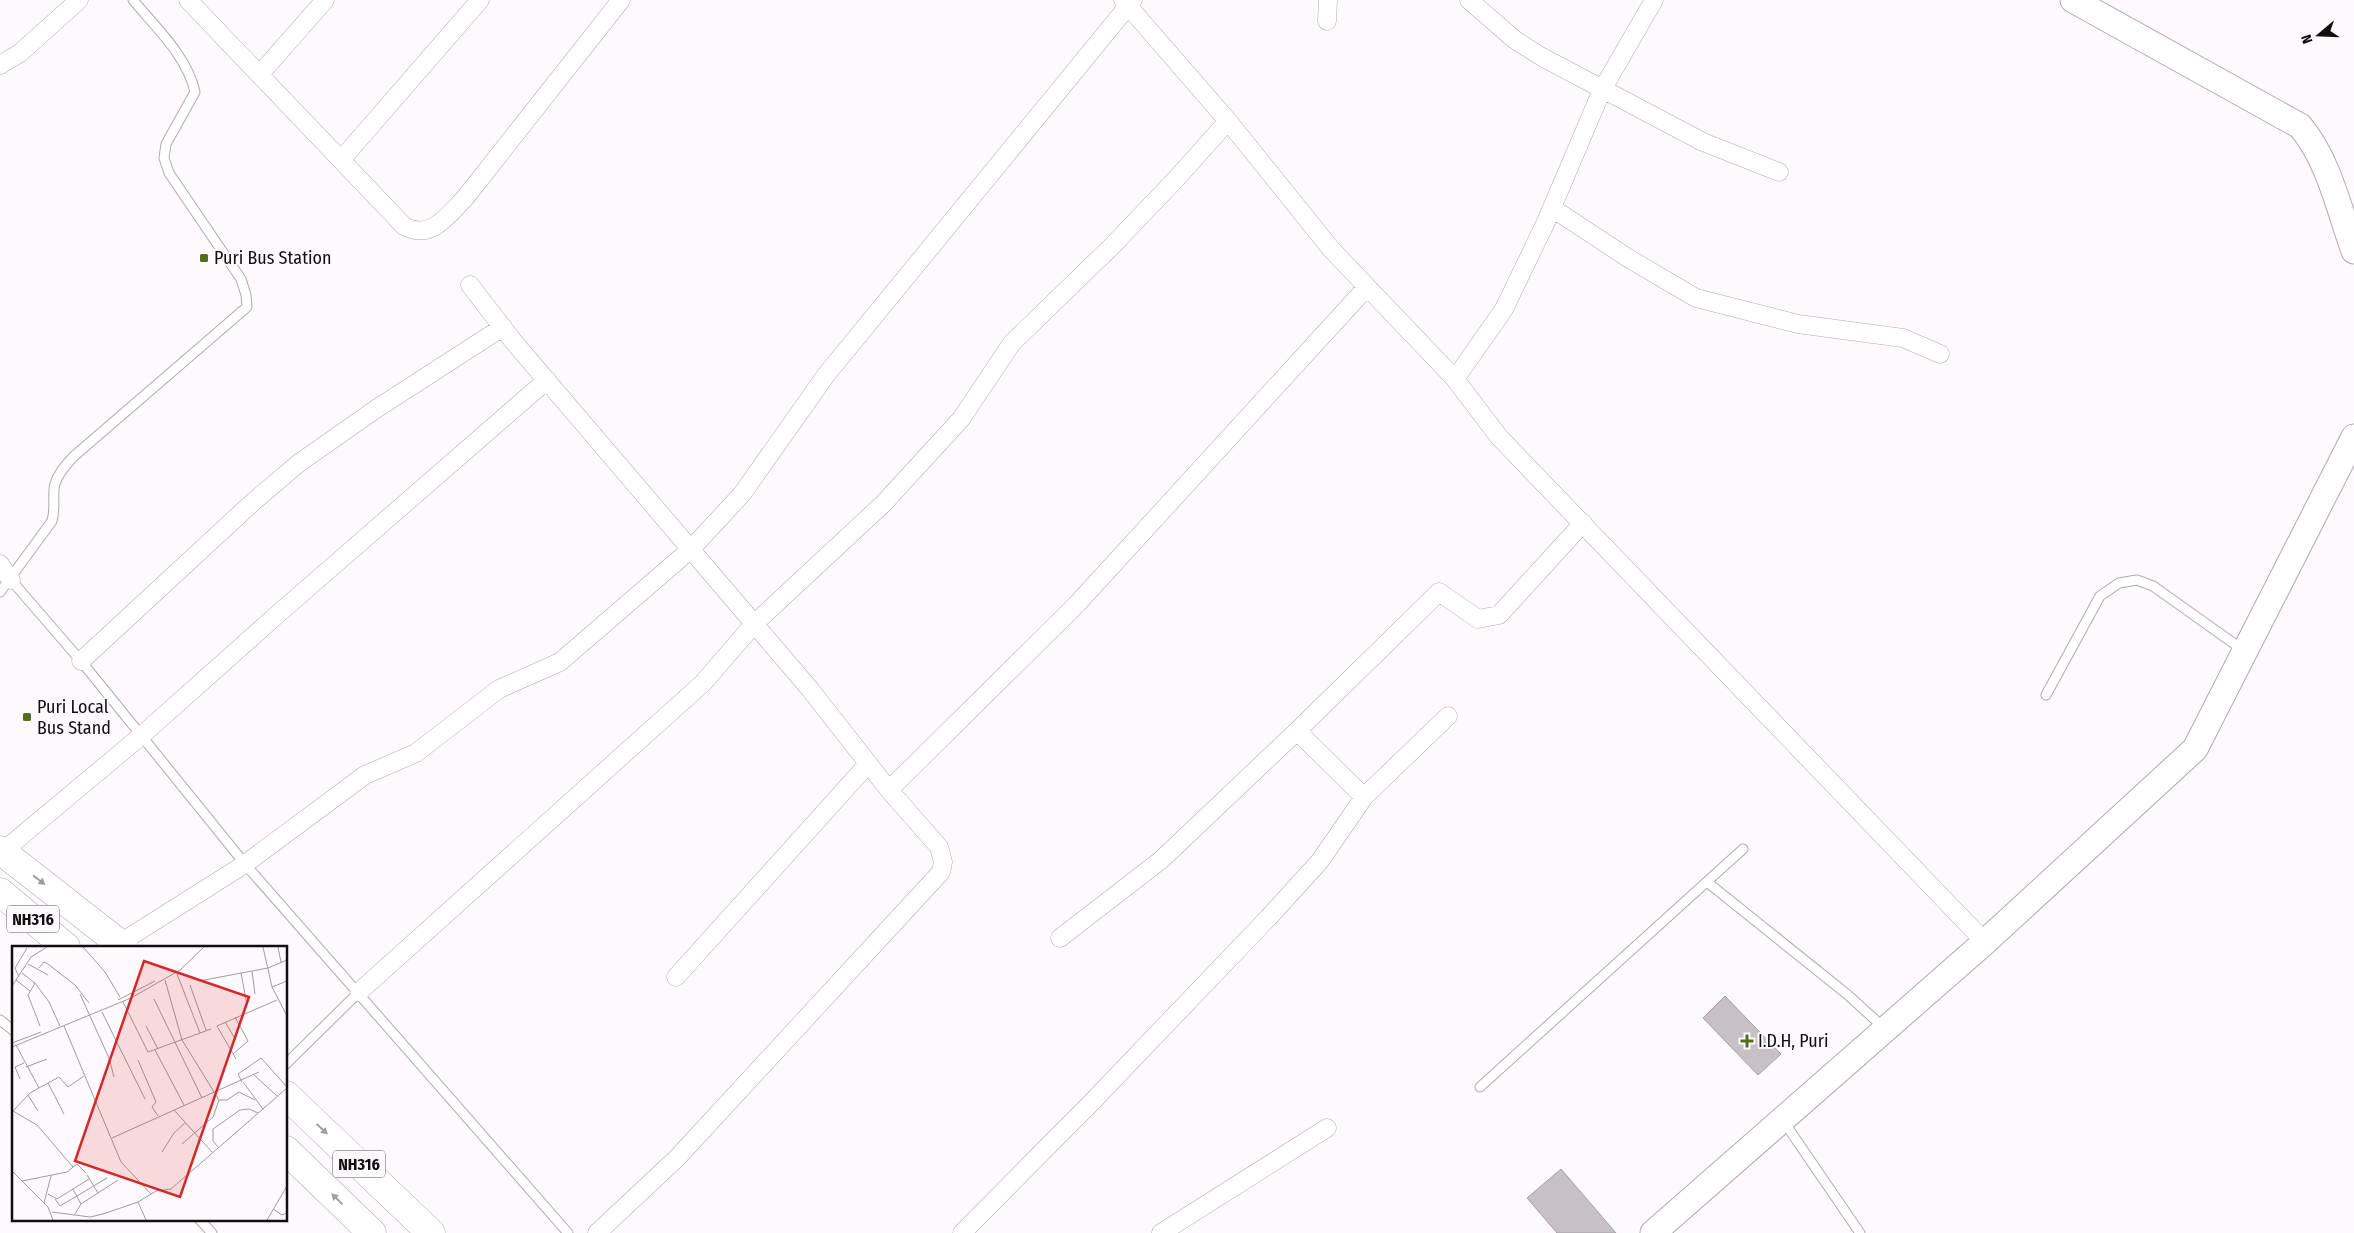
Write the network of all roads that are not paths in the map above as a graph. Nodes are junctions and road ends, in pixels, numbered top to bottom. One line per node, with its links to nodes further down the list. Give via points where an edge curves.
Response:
1 (79, 0): 13 (street, via 20,53)
2 (133, 0): 31 (lane, via 192,77 194,92 166,144 164,158 169,173 241,280 247,307 62,469 54,485 56,509 52,521)
3 (188, 0): 14 (street)
4 (325, 0): 14 (street)
5 (480, 0): 17 (street)
6 (621, 0): 17 (street, via 465,198 435,227 414,231 404,226)
7 (1328, 0): 12 (street)
8 (1469, 0): 15 (street, via 1515,40)
9 (1654, 0): 15 (street)
10 (2073, 0): 20 (main road, via 2300,126 2320,155)
11 (1127, 2): 16 (street); 29 (street, via 826,376 742,494)
12 (1327, 20)
13 (0, 65)
14 (260, 74): 17 (street)
15 (1602, 90): 18 (street, via 1703,142); 19 (street)
16 (1228, 121): 22 (street, via 1331,249); 32 (street, via 1114,245 1012,343 960,419 883,504)
17 (341, 160)
18 (1779, 172)
19 (1552, 208): 24 (street, via 1696,298 1798,324 1903,338); 25 (street, via 1504,309)
20 (2354, 252)
21 (470, 285): 23 (street)
22 (1367, 288): 25 (street); 40 (street, via 1077,604)
23 (503, 327): 26 (street); 34 (street, via 376,409 300,463 252,502)
24 (1940, 354)
25 (1455, 379): 28 (street, via 1499,437)
26 (547, 380): 29 (street); 38 (street)
27 (2354, 437): 33 (main road)
28 (1583, 523): 37 (street, via 1500,616 1478,619 1439,592); 48 (street)
29 (691, 549): 32 (street); 44 (street, via 560,662 499,689 416,753 365,775)
30 (0, 564): 31 (street)
31 (5, 586): 34 (lane)
32 (754, 624): 39 (street); 52 (street, via 702,683)
33 (2245, 652): 35 (lane, via 2153,586 2137,580 2119,583 2100,596); 48 (main road, via 2195,749)
34 (81, 661): 38 (lane)
35 (2046, 695)
36 (1448, 716): 41 (street)
37 (1297, 731): 41 (street); 47 (street, via 1161,860)
38 (141, 736): 43 (street); 44 (lane)
39 (868, 764): 40 (street); 51 (street)
40 (888, 790): 67 (street, via 939,847 943,862 941,872 677,1158)
41 (1364, 798): 68 (street, via 1320,861 1269,917)
42 (1743, 849): 45 (lane)
43 (1, 851): 49 (highway, NH316, one-way to 49)
44 (245, 864): 49 (street); 52 (lane)
45 (1707, 882): 55 (lane, via 1848,995); 57 (lane)
46 (0, 892): 50 (highway, NH316)
47 (1060, 938)
48 (1985, 942): 55 (main road)
49 (122, 945)
50 (65, 946)
51 (676, 977)
52 (359, 992): 56 (lane); 66 (lane)
53 (0, 1020): 54 (lane)
54 (12, 1029)
55 (1885, 1029): 59 (main road)
56 (288, 1062)
57 (1480, 1087)
58 (288, 1097): 65 (highway, NH316, one-way to 65)
59 (1782, 1119): 70 (main road); 71 (lane)
60 (1327, 1128): 69 (street)
61 (288, 1152): 64 (highway, NH316, one-way to 61)
62 (200, 1220): 63 (lane)
63 (212, 1233)
64 (372, 1233)
65 (431, 1233)
66 (568, 1233)
67 (597, 1233)
68 (962, 1233)
69 (1161, 1233)
70 (1653, 1233)
71 (1860, 1233)

